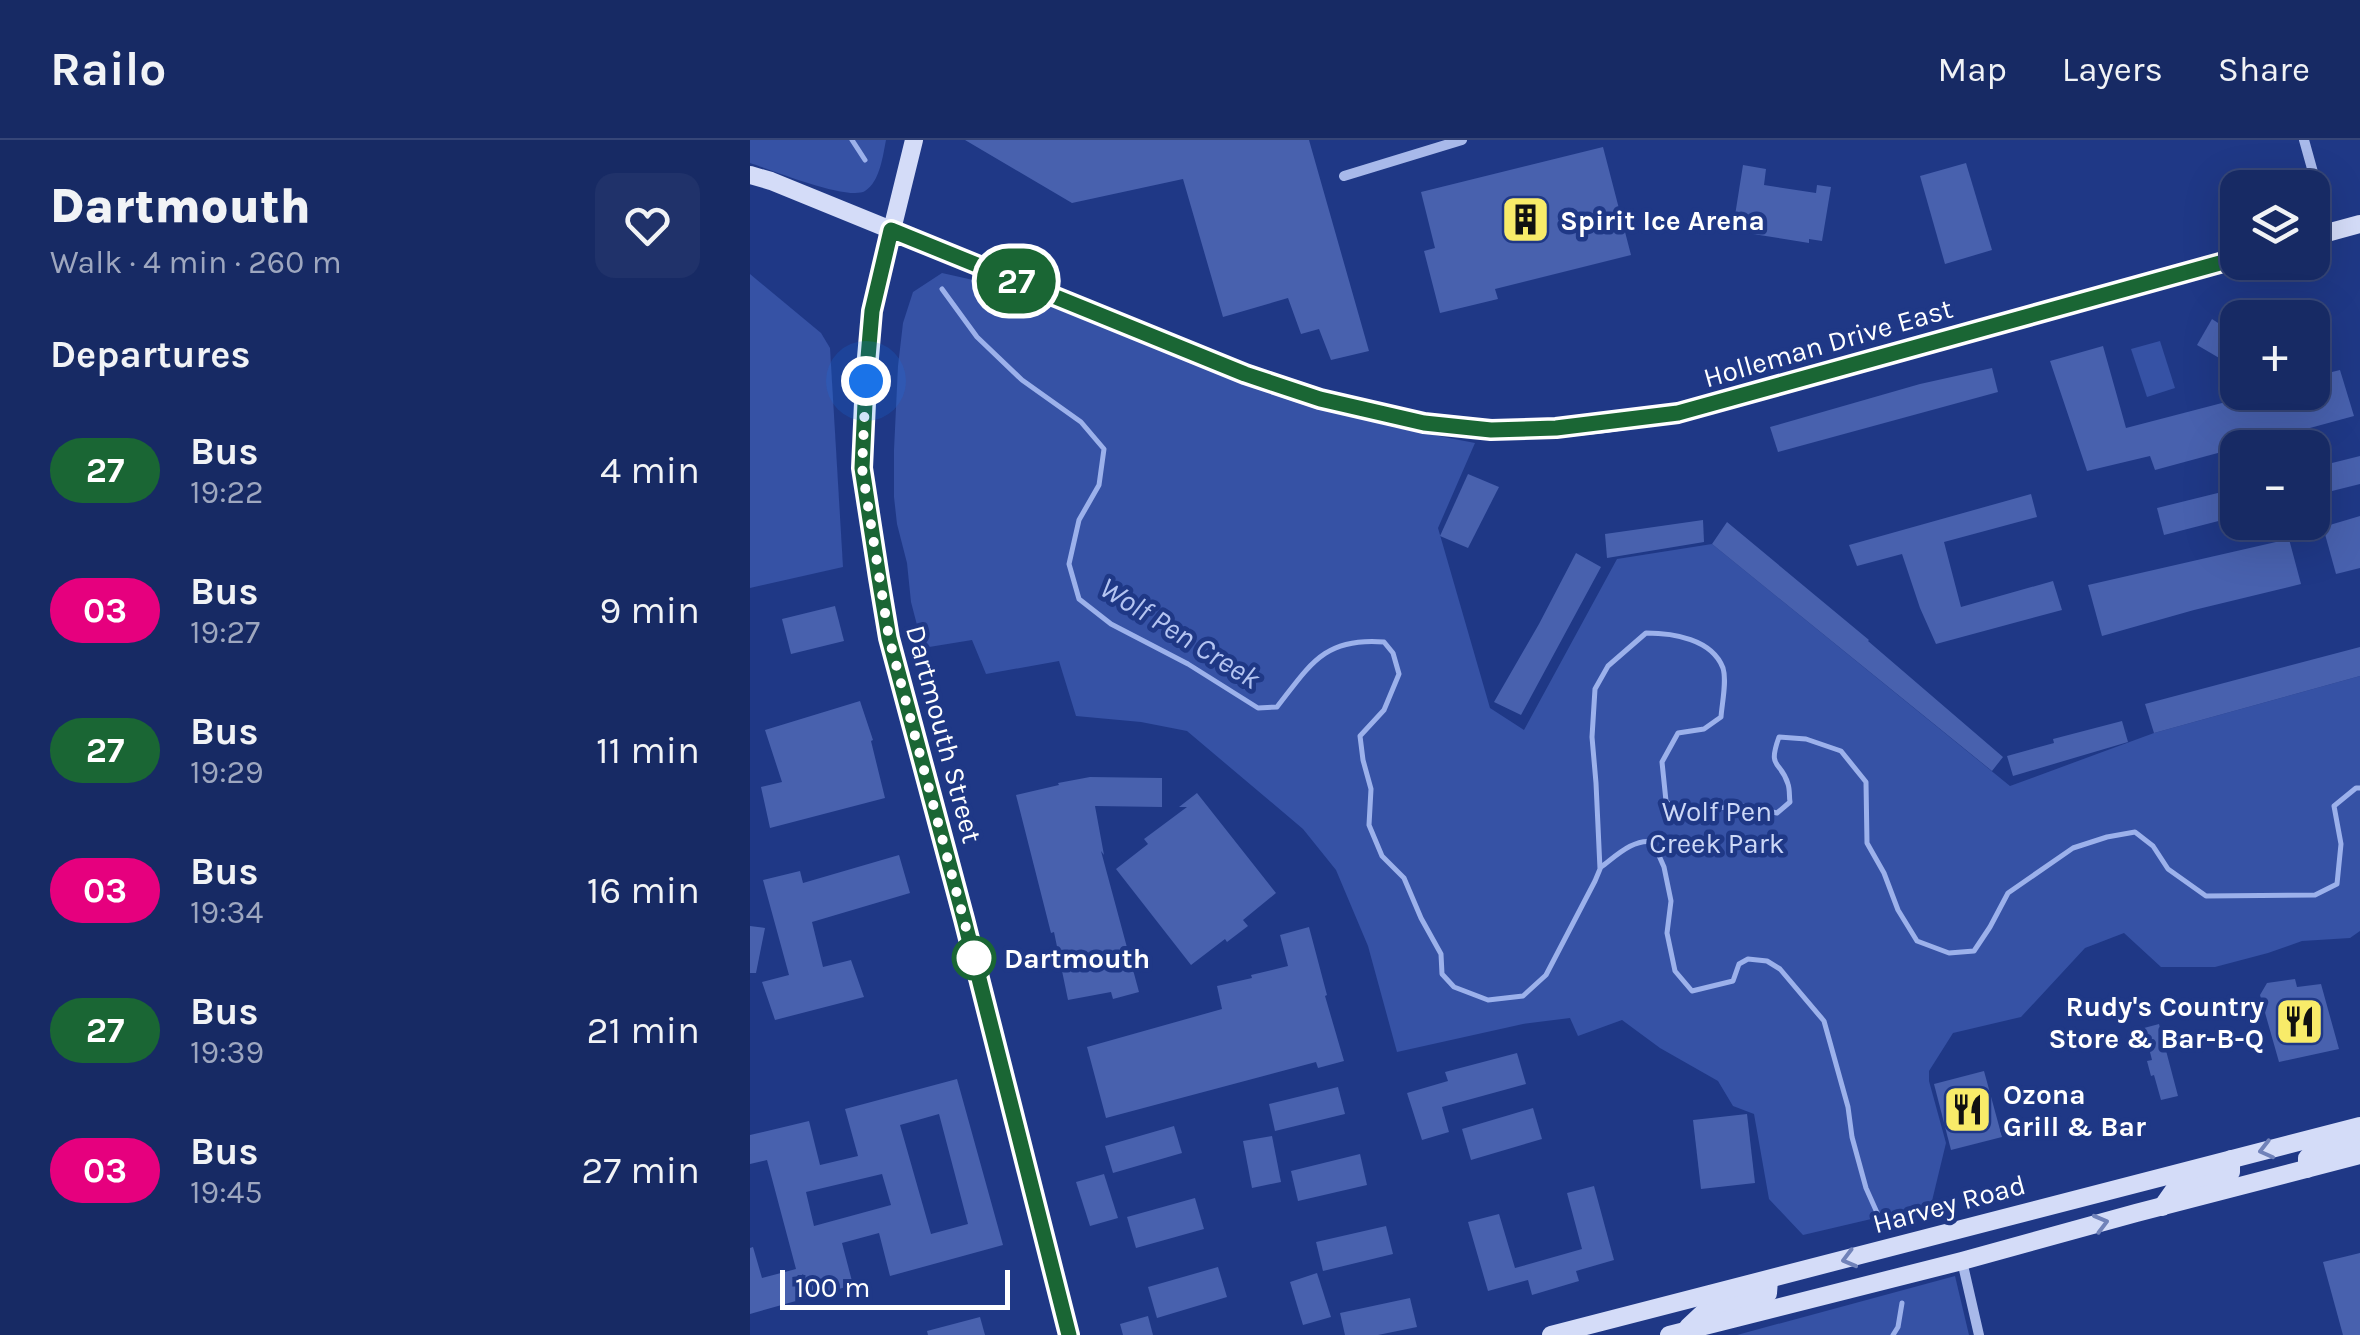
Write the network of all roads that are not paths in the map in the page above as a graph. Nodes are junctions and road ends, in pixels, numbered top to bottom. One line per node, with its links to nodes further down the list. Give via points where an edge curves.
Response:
1 (914, 140): 9 (street, Dartmouth Street)
2 (1462, 140): 4 (street)
3 (2304, 140): 5 (street)
4 (1423, 145): 7 (street)
5 (2309, 170)
6 (750, 174): 9 (street, Holleman Drive East)
7 (1344, 176)
8 (2360, 224): 10 (street)
9 (891, 230): 11 (street, Holleman Drive East, via 1301,393 1424,423 1491,430 1678,413); 21 (street, Dartmouth Street, via 872,311 862,468 879,578)
10 (2330, 232)
11 (2220, 263)
12 (2360, 1126): 15 (street, Harvey Road, one-way to 15)
13 (2360, 1140): 16 (street, via 2312,1153)
14 (2360, 1155): 16 (street, Harvey Road)
15 (2231, 1159): 17 (street, via 2231,1172 2174,1190); 19 (street, Harvey Road, one-way to 19)
16 (2308, 1169): 17 (street, Harvey Road)
17 (2162, 1207): 18 (street, Harvey Road, one-way to 17)
18 (1962, 1261): 20 (street, Harvey Road); 23 (street)
19 (1769, 1280): 20 (street, via 1768,1293 1705,1312); 22 (street, Harvey Road)
20 (1676, 1333)
21 (1068, 1335)
22 (1552, 1335)
23 (1979, 1335)

